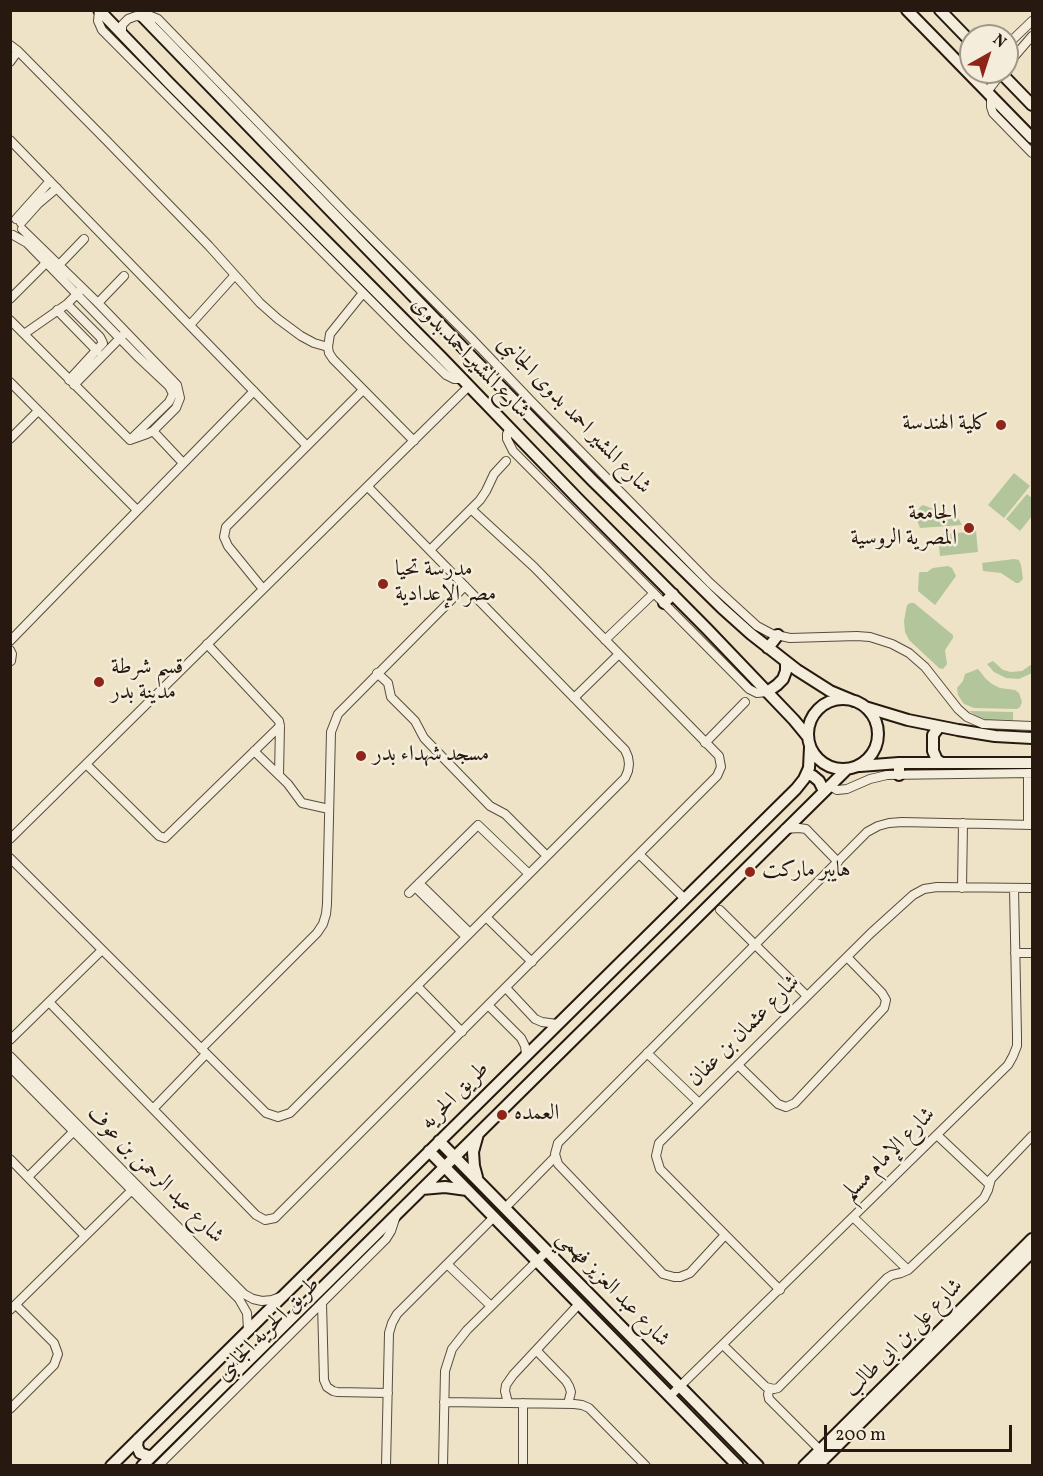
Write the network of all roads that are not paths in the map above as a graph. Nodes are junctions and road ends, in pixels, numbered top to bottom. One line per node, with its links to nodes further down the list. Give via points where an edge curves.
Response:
1 (99, 10): 8 (street, شارع المشير احمد بدوى); 35 (street, via 102,30)
2 (907, 10): 15 (street)
3 (940, 10): 5 (street)
4 (142, 14): 8 (street, via 128,19 122,25); 71 (street, شارع المشير احمد بدوى, via 344,218 592,480 722,608)
5 (947, 15): 7 (street)
6 (1032, 21): 9 (street)
7 (959, 28)
8 (122, 33): 43 (street, شارع المشير احمد بدوى)
9 (1019, 33)
10 (1032, 36): 12 (street)
11 (10, 45): 14 (street)
12 (1021, 48): 13 (street)
13 (1019, 50)
14 (18, 51): 16 (street); 32 (street)
15 (959, 60)
16 (10, 62)
17 (981, 84): 20 (street)
18 (994, 84): 20 (street)
19 (1014, 84): 21 (street)
20 (989, 94): 22 (street); 24 (street, via 993,112)
21 (1032, 105)
22 (1032, 138)
23 (10, 140): 25 (street)
24 (1032, 153)
25 (50, 181): 26 (street); 27 (street)
26 (57, 188): 27 (street); 41 (street)
27 (15, 226): 29 (street); 30 (street); 31 (street)
28 (84, 239): 31 (street)
29 (10, 246)
30 (47, 261): 34 (street); 36 (street)
31 (59, 265): 34 (street)
32 (235, 274): 41 (street); 45 (street, via 278,319 314,343)
33 (124, 276): 38 (street)
34 (80, 291): 37 (street); 38 (street); 44 (street)
35 (363, 293): 43 (street); 45 (street, via 330,334)
36 (10, 299)
37 (67, 303): 39 (street); 46 (street, via 102,340)
38 (98, 303): 44 (street)
39 (57, 310): 42 (street); 46 (street)
40 (10, 320): 42 (street)
41 (189, 325): 51 (street)
42 (24, 334): 48 (street)
43 (411, 334): 49 (street, شارع المشير احمد بدوى)
44 (123, 335): 48 (street); 52 (street, via 179,389 180,398)
45 (328, 347): 50 (street, via 333,359)
46 (97, 351): 48 (street)
47 (10, 382): 53 (street)
48 (72, 383): 57 (street)
49 (466, 383): 54 (street, شارع المشير احمد بدوى); 58 (street)
50 (363, 390): 58 (street); 59 (street)
51 (254, 391): 59 (street); 61 (street)
52 (172, 405): 55 (street); 57 (street)
53 (39, 411): 56 (street); 64 (street)
54 (510, 428): 68 (street, via 507,439 513,451); 69 (street, شارع المشير احمد بدوى)
55 (153, 431): 57 (street); 61 (street)
56 (10, 439)
57 (130, 440)
58 (414, 441): 62 (street)
59 (307, 446): 67 (street, via 224,532 225,542)
60 (506, 462): 63 (street)
61 (183, 464): 64 (street)
62 (368, 487): 65 (street); 67 (street)
63 (471, 509): 65 (street); 73 (street)
64 (137, 510): 74 (street)
65 (430, 550): 66 (street)
66 (465, 586): 81 (street); 83 (street)
67 (262, 589): 75 (street)
68 (654, 592): 70 (street); 73 (street)
69 (673, 594): 70 (street); 82 (street, شارع المشير احمد بدوى)
70 (664, 603): 82 (street, via 751,691)
71 (754, 630): 72 (street); 76 (street, شارع المشير احمد بدوى)
72 (778, 635): 76 (street); 89 (street, via 863,636 892,644 925,668 962,714)
73 (605, 640): 78 (street)
74 (10, 642)
75 (207, 644): 86 (street, via 278,719); 96 (street)
76 (768, 648): 80 (street, شارع المشير احمد بدوى)
77 (10, 650): 79 (street)
78 (619, 654): 83 (street); 92 (street)
79 (11, 661)
80 (786, 662): 82 (street, via 783,679); 85 (street, شارع المشير احمد بدوى)
81 (377, 673): 105 (street, via 333,722); 112 (street, via 388,683 391,697 415,721 424,738 490,806 506,815)
82 (767, 692): 91 (street, شارع المشير احمد بدوى, via 803,729)
83 (574, 698): 112 (street, via 625,750 628,771)
84 (745, 702): 92 (street)
85 (859, 704): 88 (street, شارع المشير احمد بدوى); 91 (street, via 846,699 821,707 811,720); 97 (street, via 870,712 877,726 877,742 870,757)
86 (280, 726): 93 (street); 101 (street)
87 (1032, 726): 89 (street)
88 (939, 727): 89 (street, شارع المشير احمد بدوى); 95 (street, via 933,735 933,751)
89 (996, 730): 90 (street, شارع المشير احمد بدوى)
90 (1032, 738)
91 (809, 742): 97 (street, via 823,763); 100 (street)
92 (705, 743): 111 (street, via 721,761 720,772)
93 (254, 751): 96 (street, via 162,838); 101 (street)
94 (898, 763): 95 (street); 97 (street); 102 (street)
95 (942, 763): 98 (street)
96 (86, 764): 110 (street)
97 (852, 768): 103 (street, طريق الحريه)
98 (1003, 768): 99 (street); 102 (street)
99 (1031, 770): 107 (street)
100 (807, 774): 103 (street); 121 (street, طريق الحريه)
101 (279, 775): 105 (street, via 302,803)
102 (899, 775): 103 (street, via 879,777 846,789)
103 (827, 788): 104 (street, طريق الحريه)
104 (807, 808): 108 (street, طريق الحريه); 109 (street)
105 (329, 809): 139 (street, via 323,924)
106 (963, 823): 107 (street); 114 (street, via 902,822 878,826); 117 (street)
107 (1030, 825)
108 (785, 829): 109 (street); 148 (street, طريق الحريه)
109 (806, 829): 114 (street)
110 (10, 839)
111 (639, 854): 121 (street); 130 (street)
112 (547, 856): 115 (street)
113 (10, 858): 126 (street)
114 (838, 862): 125 (street)
115 (529, 874): 116 (street, via 478,825); 123 (street)
116 (417, 885): 120 (street); 124 (street)
117 (962, 888): 118 (street, شارع عثمان بن عفان); 129 (street, شارع عثمان بن عفان, via 937,887 913,895)
118 (1014, 888): 119 (street, شارع عثمان بن عفان); 127 (street, شارع الإمام مسلم)
119 (1032, 888)
120 (409, 893)
121 (685, 899): 136 (street, طريق الحريه)
122 (720, 909): 125 (street)
123 (486, 917): 124 (street); 130 (street)
124 (468, 935): 131 (street)
125 (756, 945): 133 (street); 140 (street)
126 (102, 950): 134 (street); 139 (street)
127 (1015, 953): 128 (street); 149 (street, شارع الإمام مسلم, via 1017,1046 1013,1056)
128 (1032, 953)
129 (847, 957): 133 (street, شارع عثمان بن عفان); 143 (street, via 882,993 884,1008 795,1103 786,1107 778,1104)
130 (532, 962): 132 (street)
131 (417, 986): 137 (street); 139 (street, via 284,1116 266,1113)
132 (506, 988): 135 (street); 136 (street, via 536,1018)
133 (807, 996): 143 (street, شارع عثمان بن عفان)
134 (49, 1002): 138 (street); 146 (street)
135 (489, 1005): 137 (street); 141 (street, via 521,1038)
136 (557, 1024): 141 (street, طريق الحريه)
137 (462, 1032): 146 (street, via 270,1220 256,1215)
138 (10, 1040)
139 (204, 1051): 146 (street)
140 (648, 1053): 145 (street); 154 (street, via 558,1143)
141 (526, 1055): 151 (street, طريق الحريه)
142 (10, 1056): 160 (street, شارع عبد الرحمن بن عوف)
143 (738, 1065): 145 (street, شارع عثمان بن عفان)
144 (10, 1067): 147 (street, شارع عبد الرحمن بن عوف)
145 (699, 1103): 167 (street, شارع عثمان بن عفان, via 659,1143 657,1163)
146 (153, 1109)
147 (74, 1131): 157 (street); 160 (street, شارع عبد الرحمن بن عوف)
148 (478, 1133): 153 (street, طريق الحريه); 158 (street, via 473,1159)
149 (937, 1135): 159 (street); 166 (street, شارع الإمام مسلم)
150 (1032, 1136): 159 (street)
151 (439, 1141): 152 (street, طريق الحريه); 153 (street, شارع عبد العزيز فهمي)
152 (429, 1151): 156 (street, شارع عبد العزيز فهمي); 177 (street, طريق الحريه)
153 (454, 1156): 156 (street, طريق الحريه); 158 (street, شارع عبد العزيز فهمي)
154 (555, 1157): 163 (street); 167 (street, via 663,1274 680,1277 690,1273)
155 (10, 1159): 157 (street)
156 (444, 1167): 161 (street, طريق الحريه); 162 (street, شارع عبد العزيز فهمي)
157 (28, 1177): 168 (street)
158 (478, 1180): 162 (street); 163 (street, شارع عبد العزيز فهمي)
159 (989, 1184): 175 (street, via 984,1197)
160 (135, 1188): 168 (street); 177 (street, شارع عبد الرحمن بن عوف, via 244,1294 262,1301); 182 (street, شارع عبد الرحمن بن عوف, via 239,1299 247,1313)
161 (422, 1189): 162 (street, via 445,1187); 164 (street, طريق الحريه)
162 (467, 1191): 165 (street, شارع عبد العزيز فهمي)
163 (505, 1208): 170 (street, شارع عبد العزيز فهمي)
164 (396, 1214): 178 (street, طريق الحريه الجانبى, via 386,1239); 197 (street, طريق الحريه)
165 (494, 1217): 172 (street, شارع عبد العزيز فهمي); 173 (street)
166 (853, 1218): 175 (street); 176 (street, شارع الإمام مسلم)
167 (725, 1235): 176 (street, شارع عثمان بن عفان)
168 (85, 1236): 181 (street)
169 (1032, 1239): 174 (street, شارع على بن ابى طالب)
170 (547, 1251): 172 (street); 186 (street, شارع عبد العزيز فهمي)
171 (1032, 1252): 174 (street, شارع على بن ابى طالب)
172 (537, 1261): 179 (street, شارع عبد العزيز فهمي); 180 (street)
173 (447, 1264): 180 (street); 188 (street, via 392,1323)
174 (1011, 1266): 185 (street, شارع على بن ابى طالب)
175 (908, 1270): 187 (street, via 887,1278 782,1385)
176 (780, 1290): 183 (street, شارع الإمام مسلم)
177 (281, 1297): 182 (street, طريق الحريه)
178 (322, 1303): 188 (street, via 327,1387 337,1392); 200 (street, طريق الحريه الجانبى)
179 (579, 1304): 184 (street); 189 (street, شارع عبد العزيز فهمي)
180 (491, 1306): 190 (street, via 452,1349 445,1371)
181 (13, 1307): 194 (street, via 54,1343 58,1354 54,1365)
182 (248, 1330): 195 (street, طريق الحريه)
183 (723, 1345): 186 (street, شارع الإمام مسلم); 187 (street)
184 (536, 1350): 191 (street, via 506,1385); 193 (street, via 569,1386)
185 (906, 1371): 196 (street, شارع على بن ابى طالب); 208 (street, شارع على بن ابى طالب)
186 (680, 1387): 189 (street, شارع الإمام مسلم); 206 (street, شارع عبد العزيز فهمي)
187 (770, 1389): 196 (street, via 769,1399)
188 (387, 1393): 201 (street)
189 (670, 1396): 205 (street, شارع عبد العزيز فهمي)
190 (444, 1402): 191 (street); 202 (street)
191 (508, 1403): 192 (street)
192 (523, 1403): 193 (street); 203 (street)
193 (568, 1404): 204 (street, via 589,1408)
194 (10, 1409)
195 (138, 1439): 197 (street, via 140,1453); 198 (street, طريق الحريه)
196 (820, 1450): 207 (street, شارع على بن ابى طالب)
197 (152, 1456): 199 (street, طريق الحريه)
198 (116, 1465)
199 (142, 1466)
200 (158, 1466)
201 (386, 1466)
202 (443, 1466)
203 (523, 1466)
204 (646, 1466)
205 (738, 1466)
206 (758, 1466)
207 (804, 1466)
208 (817, 1466)

